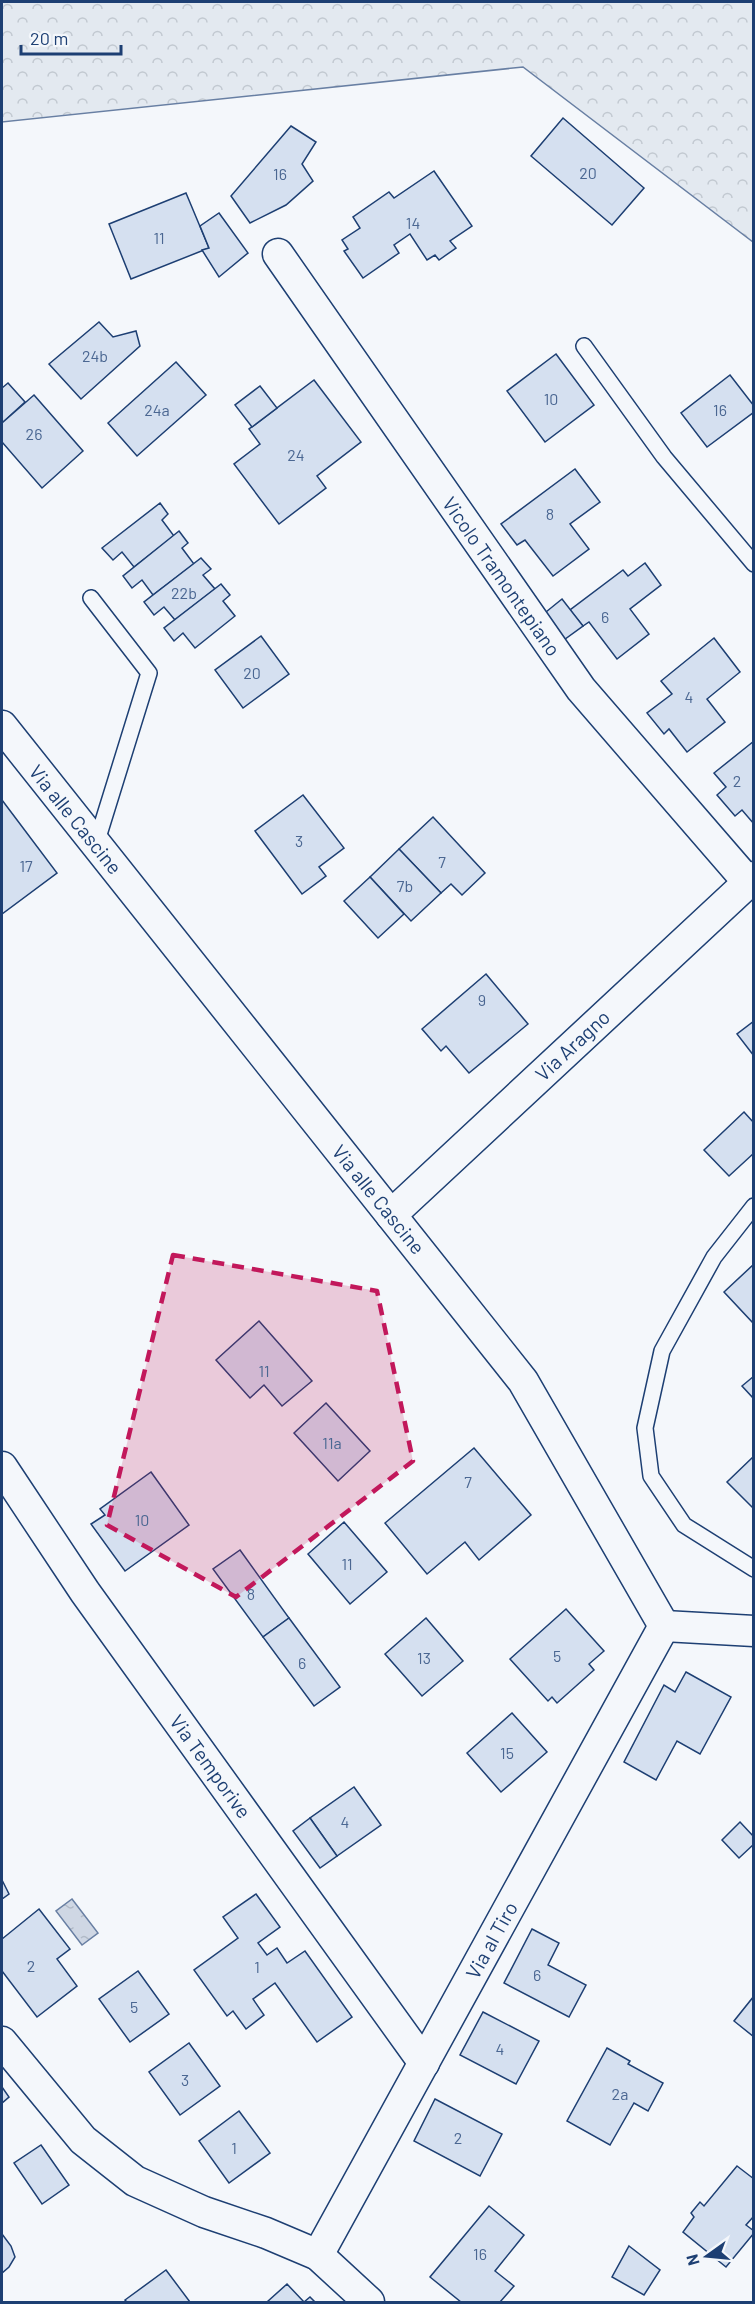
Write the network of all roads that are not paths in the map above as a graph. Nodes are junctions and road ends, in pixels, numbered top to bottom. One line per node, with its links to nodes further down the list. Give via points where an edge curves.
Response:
1 (278, 254): 7 (street, Vicolo Tramontepiano, via 581,689)
2 (584, 346): 3 (lane, via 664,457)
3 (753, 564)
4 (91, 598): 6 (lane, via 149,673)
5 (2, 726): 6 (street, Via alle Cascine)
6 (96, 844): 9 (street, Via alle Cascine)
7 (751, 879): 9 (street, Via Aragno)
8 (753, 1206): 11 (lane, via 714,1257 662,1351 645,1428 651,1476 684,1525)
9 (392, 1215): 12 (street, Via alle Cascine, via 523,1381)
10 (2, 1467): 15 (street, Via Temporive, via 85,1592)
11 (753, 1569)
12 (664, 1626): 13 (street); 15 (street, Via al Tiro)
13 (753, 1631)
14 (2, 2042): 16 (street, via 83,2140 135,2181)
15 (424, 2063): 16 (street, Via al Tiro)
16 (318, 2255): 17 (street)
17 (369, 2302)

